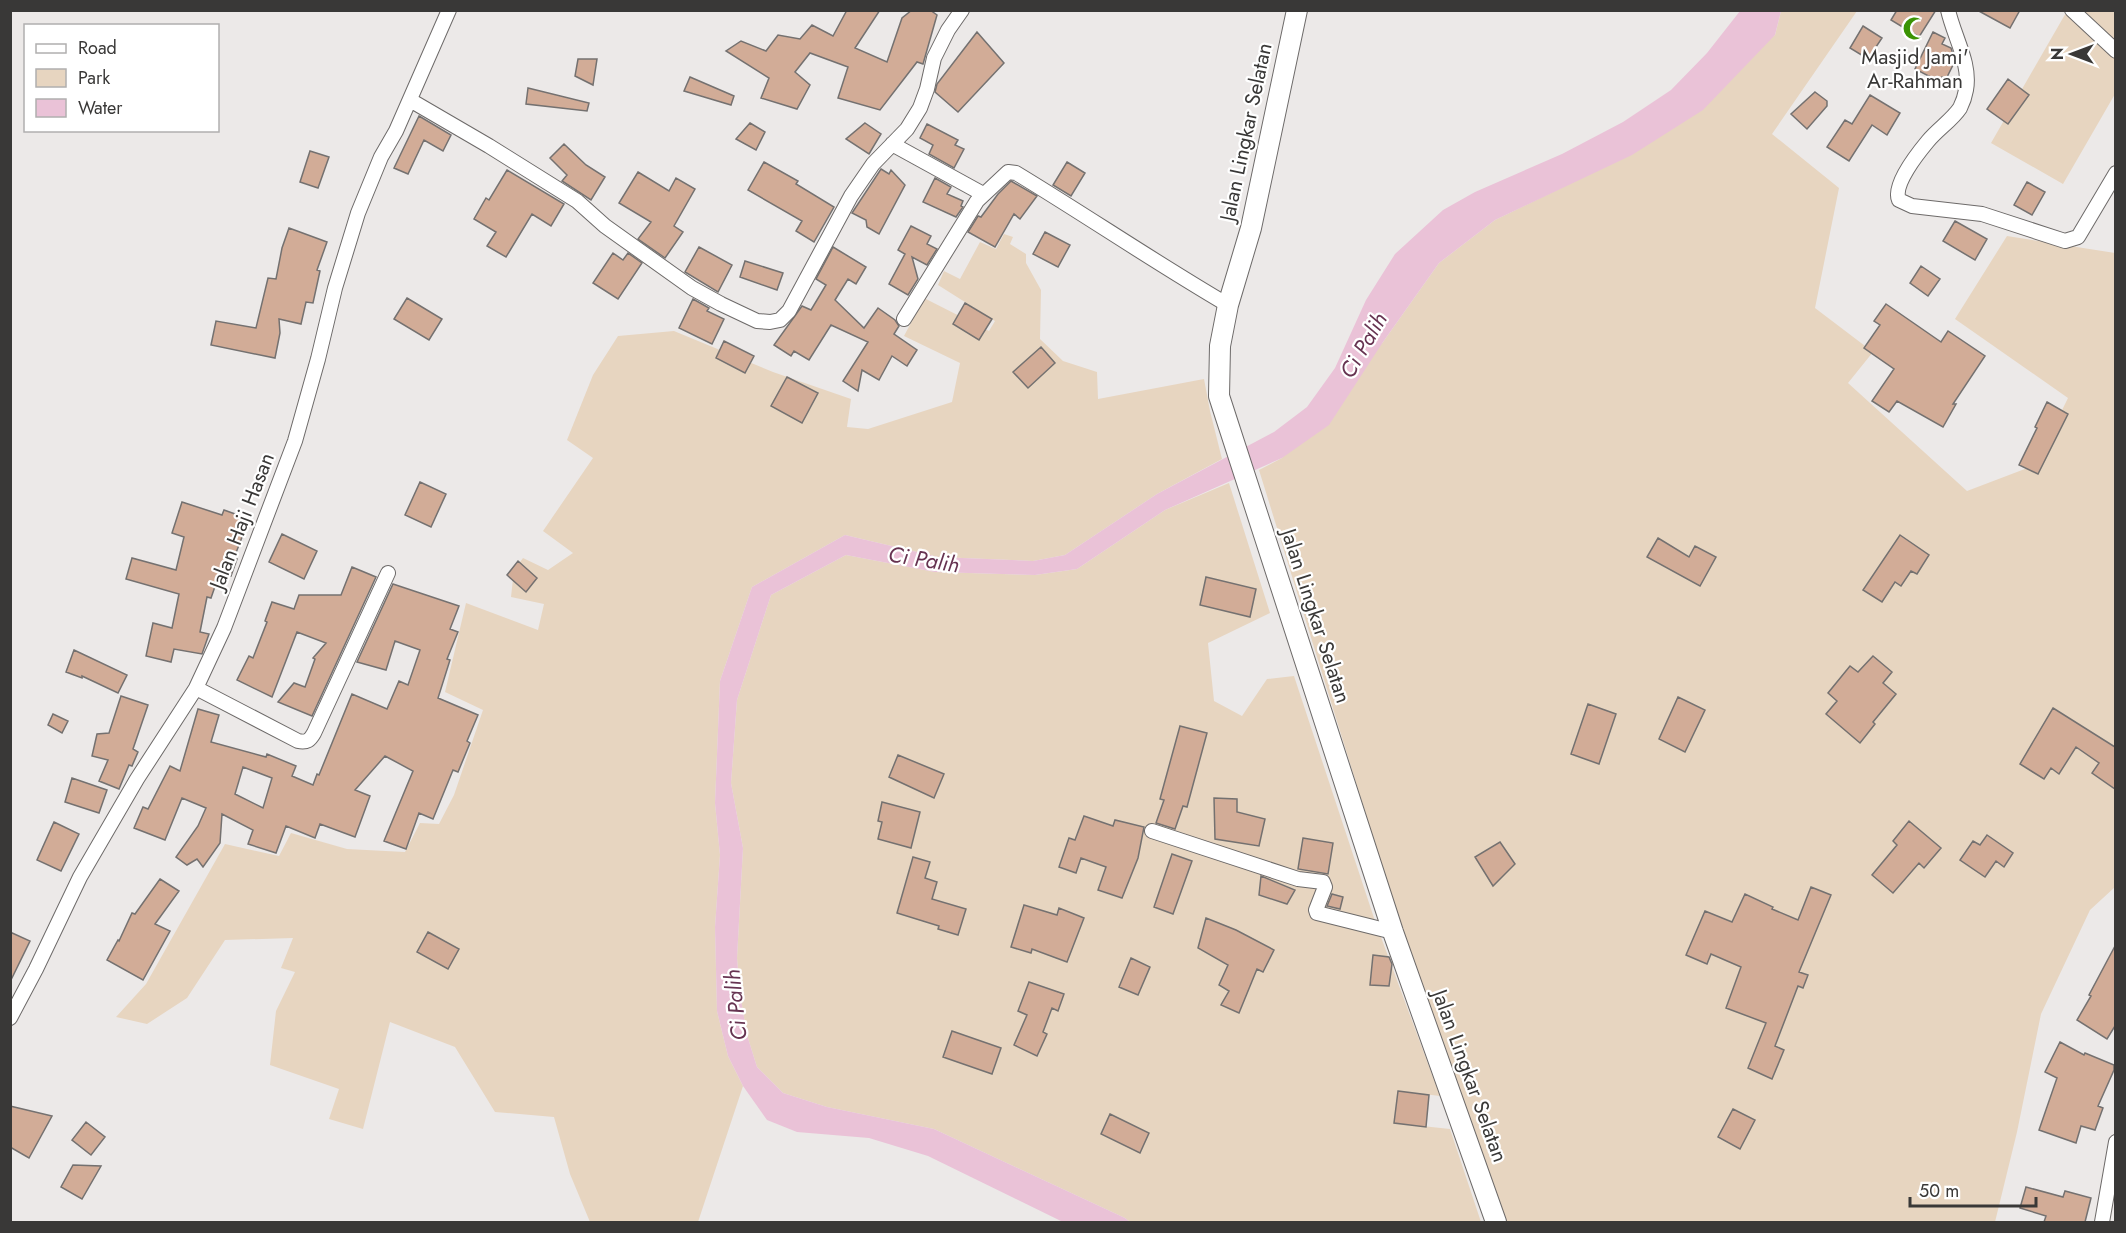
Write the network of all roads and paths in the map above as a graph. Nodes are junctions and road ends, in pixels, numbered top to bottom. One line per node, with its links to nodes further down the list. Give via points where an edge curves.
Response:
1 (449, 10): 7 (street, Jalan Haji Hasan)
2 (962, 10): 8 (street, via 934,58 920,108)
3 (1297, 10): 11 (street, Jalan Lingkar Selatan, via 1251,228)
4 (1948, 10): 9 (street, via 1964,60 1964,100 1900,181 1899,200 1912,206 1982,214 2065,241 2078,237)
5 (2072, 10): 6 (street)
6 (2115, 51)
7 (410, 100): 8 (street, via 577,201 605,226 692,288 757,321 780,320 789,311 851,196); 14 (street, Jalan Haji Hasan, via 358,213 294,441 224,628)
8 (892, 144): 10 (street)
9 (2115, 173)
10 (983, 194): 11 (street, via 1005,174 1016,173); 12 (street)
11 (1227, 305): 16 (street, Jalan Lingkar Selatan, via 1220,346 1219,396)
12 (904, 319)
13 (388, 573): 14 (street, via 310,740 298,741)
14 (196, 688): 17 (street, Jalan Haji Hasan, via 80,877)
15 (1152, 831): 16 (street, via 1298,879 1323,882 1317,913)
16 (1393, 932): 19 (street, Jalan Lingkar Selatan)
17 (10, 1018)
18 (2115, 1142): 20 (street)
19 (1496, 1222)
20 (2102, 1222)

